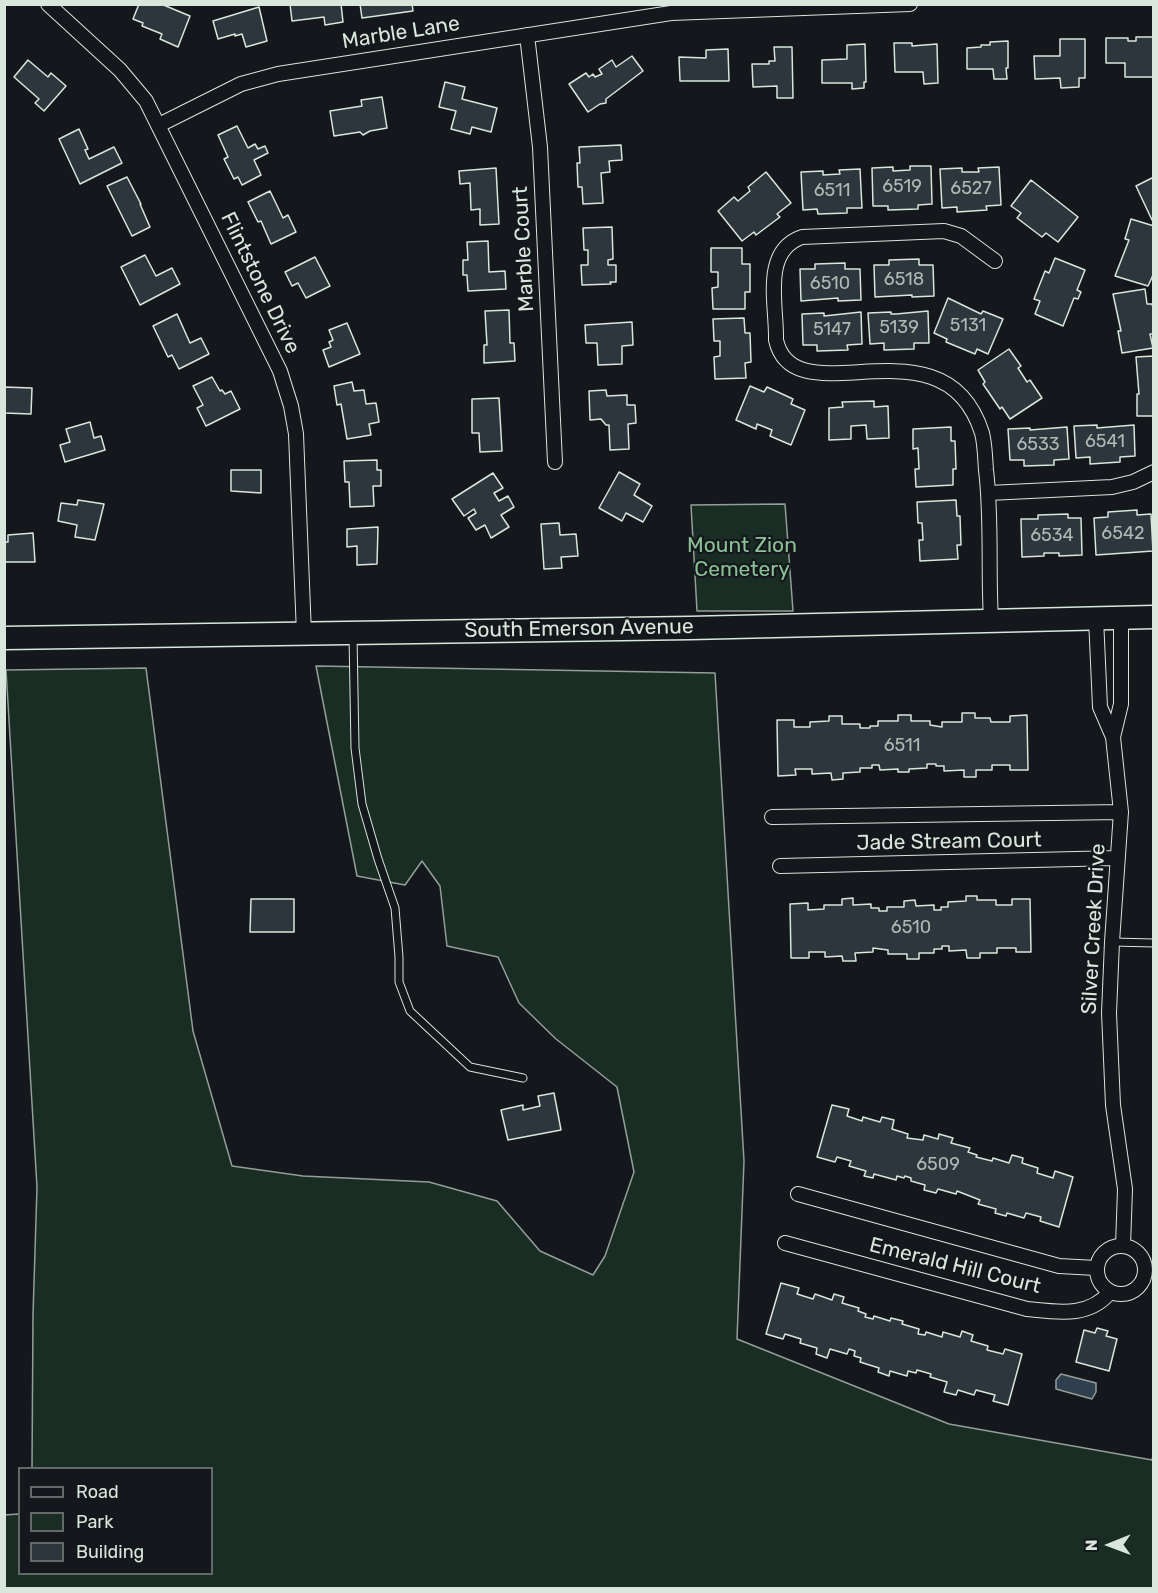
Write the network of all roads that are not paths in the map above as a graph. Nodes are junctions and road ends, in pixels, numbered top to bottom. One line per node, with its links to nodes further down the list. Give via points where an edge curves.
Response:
1 (48, 4): 5 (street, Flintstone Drive, via 129,80)
2 (910, 4): 3 (street, Marble Lane)
3 (659, 9): 4 (street, Marble Lane)
4 (526, 35): 5 (street, Marble Lane, via 265,76); 7 (street, Marble Court, via 540,147)
5 (159, 125): 15 (street, Flintstone Drive, via 285,384 297,449)
6 (995, 261): 9 (street, via 961,236 944,231 809,236 782,249 775,265 776,340 785,360 807,372 917,372 952,388 973,412 982,434)
7 (555, 462)
8 (1154, 472): 9 (street, via 1112,487)
9 (989, 492): 13 (street)
10 (1154, 616): 11 (main road, South Emerson Avenue)
11 (1121, 617): 12 (main road, South Emerson Avenue); 17 (street, via 1121,704)
12 (1096, 618): 13 (main road, South Emerson Avenue); 17 (street, Silver Creek Drive, via 1101,707)
13 (991, 620): 14 (main road, South Emerson Avenue)
14 (353, 633): 15 (main road, South Emerson Avenue); 24 (lane, via 355,748 362,804 395,908 399,982 410,1011 470,1067)
15 (304, 634): 16 (main road, South Emerson Avenue)
16 (4, 638)
17 (1113, 737): 18 (street, Silver Creek Drive)
18 (1121, 812): 19 (street); 20 (street, Silver Creek Drive)
19 (772, 817)
20 (1118, 858): 21 (street, Jade Stream Court); 22 (street, Silver Creek Drive)
21 (780, 866)
22 (1112, 942): 23 (lane); 27 (street, Silver Creek Drive, via 1112,1082 1125,1189)
23 (1154, 943)
24 (523, 1078)
25 (798, 1194): 28 (street, via 1059,1266)
26 (785, 1243): 29 (street, Emerald Hill Court, via 1028,1309 1068,1313 1090,1308)
27 (1124, 1246): 28 (street, via 1108,1249); 29 (street, via 1142,1258 1143,1281 1132,1292)
28 (1096, 1269): 29 (street, via 1100,1282)
29 (1110, 1292)

